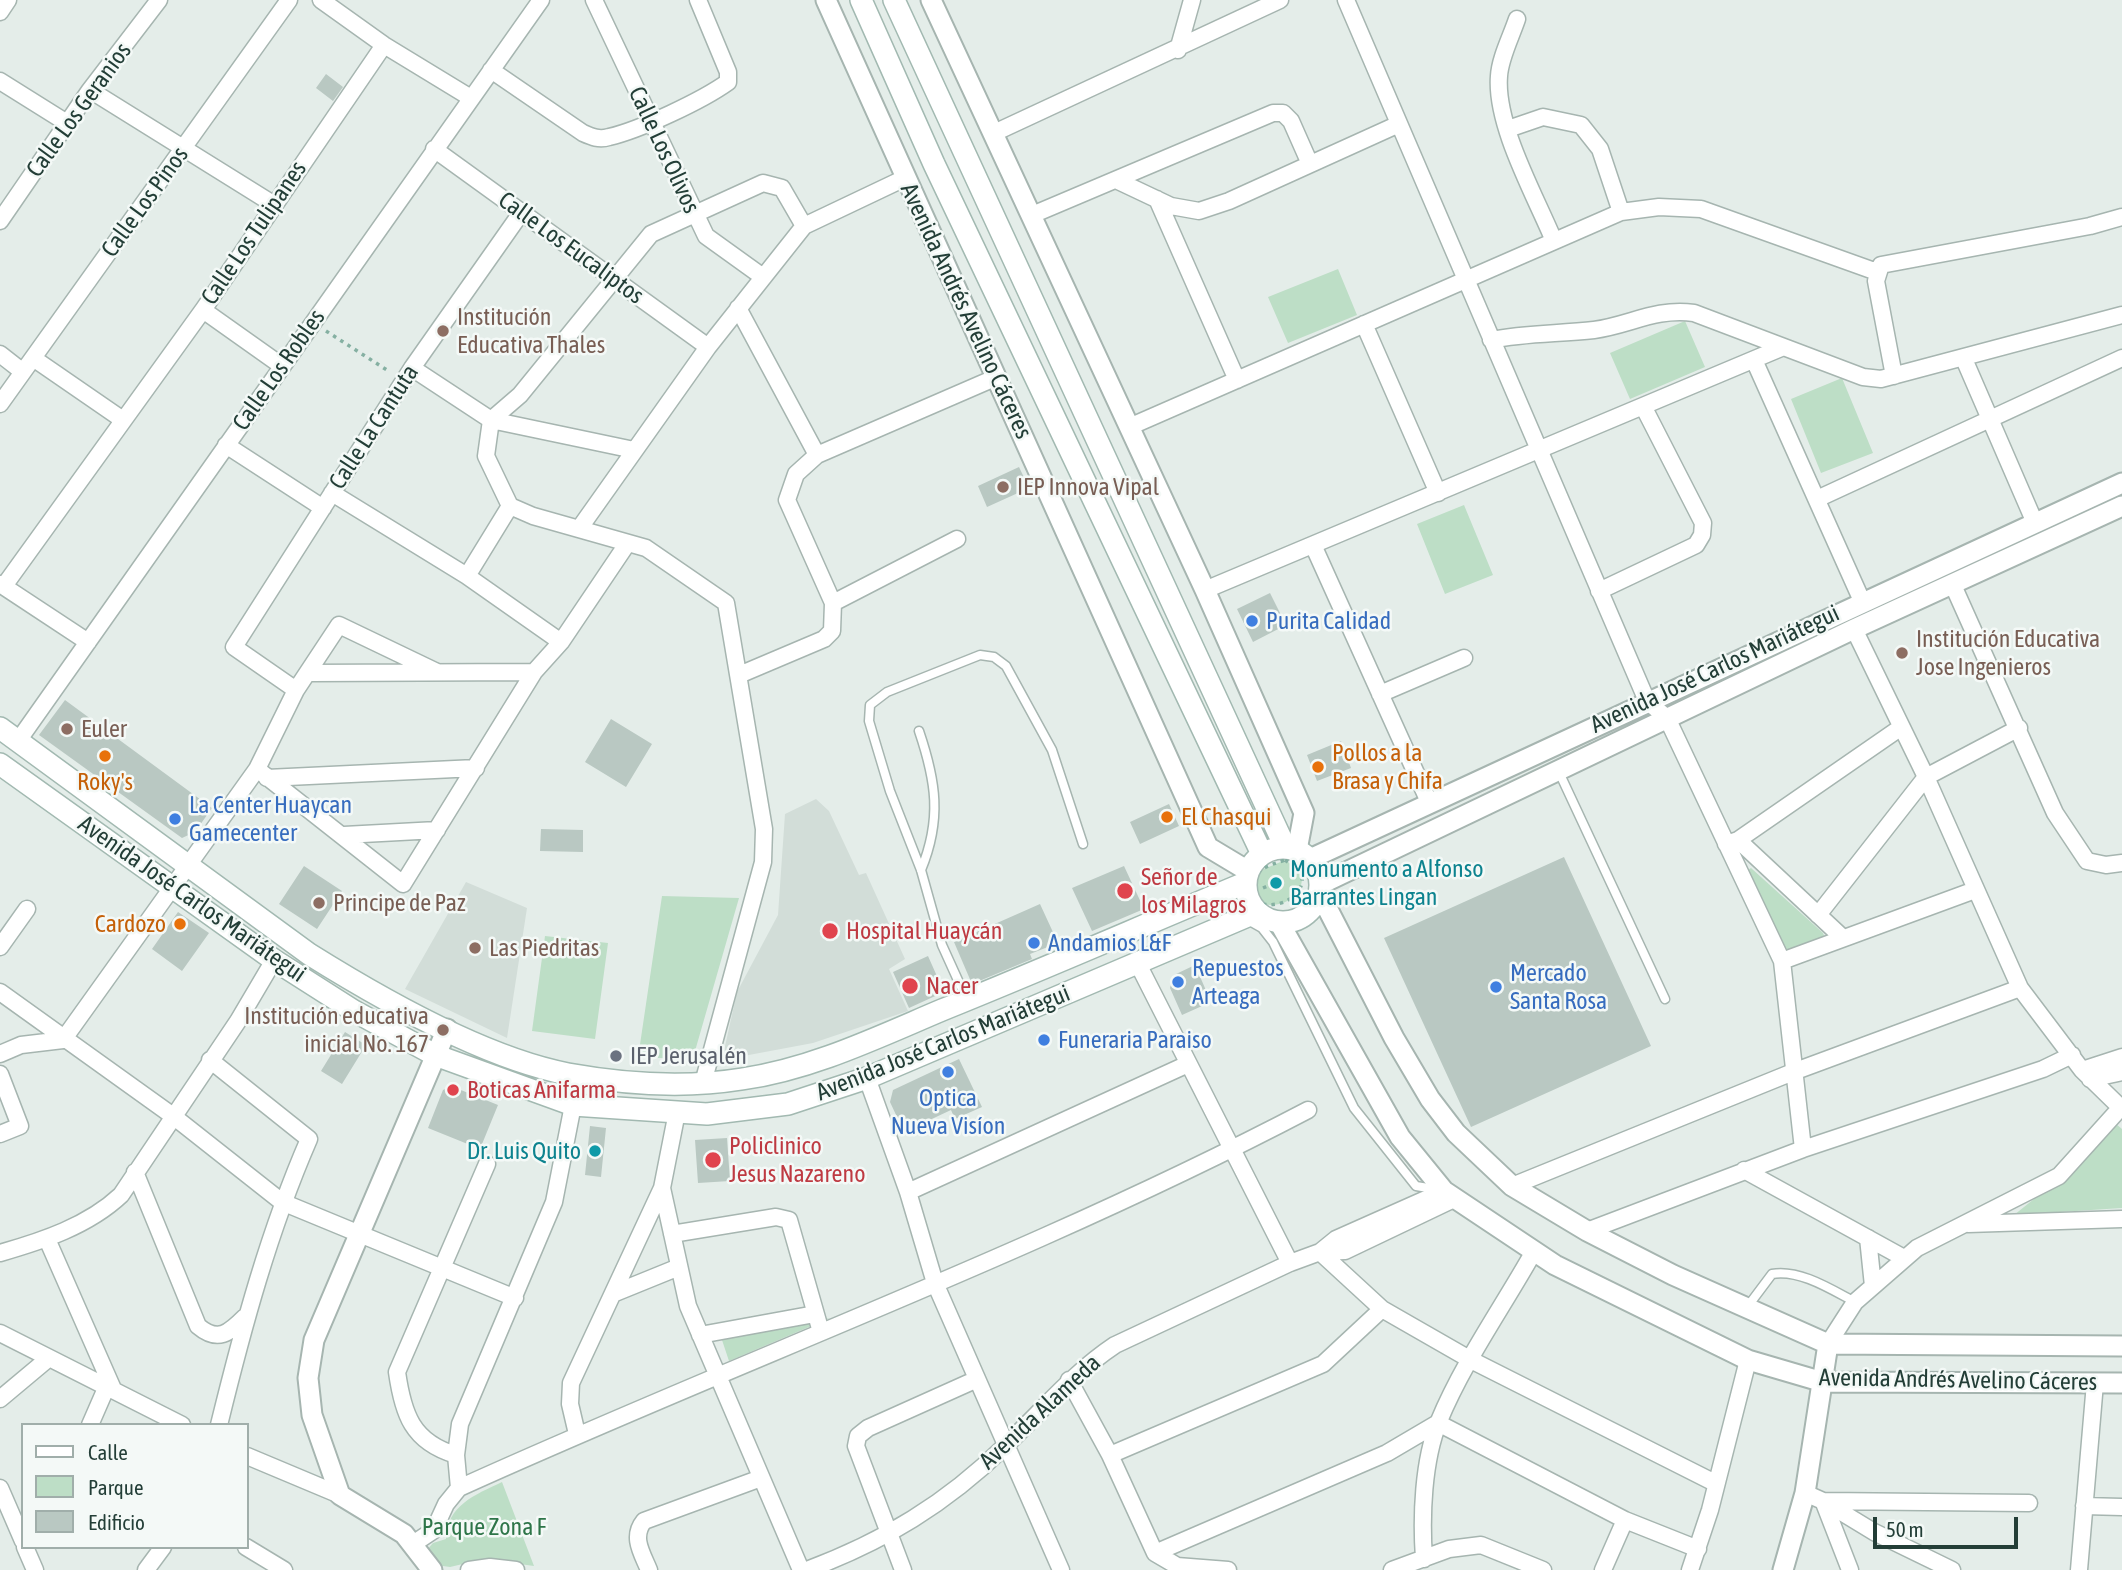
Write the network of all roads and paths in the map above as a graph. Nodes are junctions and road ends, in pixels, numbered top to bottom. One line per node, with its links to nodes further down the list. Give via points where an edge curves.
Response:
1 (8, 0): 15 (street)
2 (159, 0): 21 (street, Calle Los Geranios)
3 (289, 0): 28 (street, Calle Los Pinos)
4 (321, 0): 17 (street)
5 (541, 0): 19 (street, Calle Los Robles)
6 (594, 0): 23 (street, Calle Los Olivos)
7 (698, 0): 23 (street, via 728,82)
8 (825, 0): 31 (street, Avenida Andrés Avelino Cáceres)
9 (861, 0): 123 (main road, Avenida Andrés Avelino Cáceres, via 934,164)
10 (894, 0): 122 (main road)
11 (931, 0): 27 (street)
12 (1192, 0): 18 (street)
13 (1280, 0): 18 (street)
14 (1346, 0): 25 (street)
15 (0, 12)
16 (1517, 19): 26 (street, via 1499,74 1499,97)
17 (384, 45): 22 (street); 34 (street, Calle Los Tulipanes)
18 (1178, 50): 27 (street)
19 (491, 70): 22 (street, Calle Los Robles); 23 (street, via 596,139)
20 (0, 81): 24 (street)
21 (90, 90): 24 (street, Calle Los Geranios); 28 (street)
22 (471, 98): 29 (street, Calle Los Robles)
23 (651, 121): 38 (street, Calle Los Olivos)
24 (67, 123): 40 (street, Calle Los Geranios)
25 (1399, 124): 30 (street); 46 (street)
26 (1508, 129): 35 (street, via 1543,117 1581,125 1600,149); 42 (street)
27 (993, 133): 37 (street)
28 (184, 148): 34 (street); 56 (street, Calle Los Pinos)
29 (434, 149): 36 (street, Calle Los Eucaliptos); 50 (street, Calle Los Robles)
30 (1310, 164): 32 (street, via 1291,121 1283,113 1273,113); 33 (street, via 1199,211)
31 (905, 178): 41 (street); 64 (street, Avenida Andrés Avelino Cáceres)
32 (1116, 180): 33 (street); 37 (street)
33 (1157, 199): 65 (street)
34 (273, 204): 48 (street, Calle Los Tulipanes)
35 (1621, 212): 42 (street); 43 (street, via 1659,207 1701,209)
36 (522, 213): 45 (street, Calle Los Eucaliptos); 62 (street, Calle La Cantuta)
37 (1032, 215): 71 (street)
38 (695, 216): 41 (street, via 764,183 782,188); 44 (street, Calle Los Olivos, via 706,236); 45 (street, via 650,234)
39 (2122, 217): 43 (street, via 1881,265)
40 (0, 221)
41 (804, 226): 44 (street)
42 (1554, 241): 46 (street)
43 (1877, 272): 63 (street)
44 (763, 277): 47 (street)
45 (614, 279): 53 (street, Calle Los Eucaliptos); 70 (street, via 520,395)
46 (1465, 279): 51 (street); 52 (street)
47 (738, 308): 53 (street); 75 (street)
48 (203, 310): 60 (street); 69 (street, Calle Los Tulipanes)
49 (2122, 315): 59 (street)
50 (312, 323): 60 (street, Calle Los Robles); 62 (path)
51 (1364, 324): 65 (street); 78 (street)
52 (1491, 341): 54 (street, via 1595,330 1655,312 1677,311 1694,313); 74 (street)
53 (708, 347): 73 (street)
54 (1781, 348): 58 (street); 63 (street, via 1863,377)
55 (0, 354): 61 (street)
56 (33, 358): 61 (street, Calle Los Pinos); 69 (street)
57 (2122, 358): 68 (street)
58 (1754, 359): 67 (street); 79 (street)
59 (1964, 359): 63 (street); 68 (street)
60 (282, 366): 72 (street, Calle Los Robles)
61 (23, 372): 66 (street, Calle Los Pinos)
62 (408, 374): 70 (street); 77 (street, Calle La Cantuta)
63 (1894, 376)
64 (997, 377): 75 (street); 127 (street, Avenida Andrés Avelino Cáceres, via 1208,848)
65 (1237, 380): 71 (street)
66 (0, 404)
67 (1643, 406): 74 (street); 92 (street, via 1703,523 1702,535 1696,545)
68 (1990, 419): 79 (street); 83 (street)
69 (123, 420): 90 (street, Calle Los Tulipanes)
70 (491, 420): 73 (street); 80 (street, via 486,456)
71 (1129, 427): 91 (street)
72 (226, 445): 82 (street); 96 (street, Calle Los Robles)
73 (634, 450): 84 (street)
74 (1539, 450): 78 (street); 92 (street)
75 (817, 455): 94 (street, via 796,474 787,500)
76 (2122, 483): 83 (street, Avenida José Carlos Mariátegui)
77 (332, 493): 82 (street, Calle La Cantuta); 88 (street)
78 (1438, 493): 87 (street)
79 (1817, 499): 93 (street)
80 (510, 506): 84 (street); 88 (street)
81 (2122, 506): 89 (street, Avenida José Carlos Mariátegui)
82 (323, 508): 103 (street, Calle La Cantuta, via 234,647)
83 (2035, 523): 93 (street, Avenida José Carlos Mariátegui)
84 (579, 529): 86 (street)
85 (957, 539): 94 (street)
86 (627, 544): 97 (street); 102 (street, via 646,548 726,603)
87 (1313, 545): 91 (street); 104 (street)
88 (467, 576): 97 (street)
89 (1952, 583): 95 (street, Avenida José Carlos Mariátegui); 109 (street)
90 (2, 585): 96 (street)
91 (1205, 590): 122 (street, via 1304,813)
92 (1599, 591): 105 (street)
93 (1863, 601): 105 (street, Avenida José Carlos Mariátegui)
94 (833, 603): 102 (street, via 832,631 824,639)
95 (1854, 629): 106 (street, Avenida José Carlos Mariátegui); 108 (street)
96 (88, 642): 111 (street, Calle Los Robles)
97 (561, 642): 100 (street)
98 (1464, 658): 104 (street)
99 (437, 672): 100 (street); 101 (street); 101 (street, via 339,625)
100 (534, 672): 113 (street)
101 (310, 673): 103 (street)
102 (739, 675): 158 (street, via 764,829 763,862)
103 (296, 691): 115 (street)
104 (1380, 694): 117 (street)
105 (1647, 701): 106 (street); 117 (street, Avenida José Carlos Mariátegui)
106 (1667, 718): 114 (street, Avenida José Carlos Mariátegui); 120 (street)
107 (0, 728): 111 (main road, Avenida José Carlos Mariátegui)
108 (1900, 728): 116 (street); 120 (street)
109 (2019, 728): 116 (street); 124 (street, via 2055,813 2087,861 2106,866)
110 (919, 731): 126 (lane, via 934,776 933,827)
111 (18, 741): 125 (main road, Avenida José Carlos Mariátegui)
112 (0, 764): 128 (main road, Avenida José Carlos Mariátegui)
113 (476, 768): 115 (street); 118 (street)
114 (1558, 770): 129 (street, Avenida José Carlos Mariátegui); 141 (lane)
115 (262, 774): 119 (street); 125 (street)
116 (1926, 776): 130 (street); 133 (street)
117 (1429, 802): 122 (street, Avenida José Carlos Mariátegui)
118 (437, 830): 119 (street); 119 (street, via 403,884)
119 (344, 835)
120 (1732, 842): 133 (street); 137 (street)
121 (1083, 844): 126 (lane, via 1052,750 1006,666 980,655 887,692 870,705 869,721 877,749)
122 (1298, 852): 123 (main road); 129 (main road, via 1319,873)
123 (1262, 854): 127 (main road)
124 (2122, 863)
125 (189, 866): 128 (street); 143 (main road, Avenida José Carlos Mariátegui, via 309,954 360,986)
126 (920, 870): 142 (lane, via 942,945)
127 (1247, 877): 132 (main road, via 1250,904); 142 (main road, Avenida José Carlos Mariátegui)
128 (173, 886): 136 (main road, Avenida José Carlos Mariátegui); 145 (street)
129 (1320, 889): 132 (main road, Avenida José Carlos Mariátegui, via 1310,911 1301,918); 170 (street, Avenida Andrés Avelino Cáceres, via 1430,1100 1456,1133)
130 (1975, 890): 134 (street); 139 (street)
131 (27, 909): 135 (street)
132 (1263, 914): 132 (path, via 1301,891 1301,871 1291,861 1258,870 1252,877 1250,889 1262,904); 138 (main road, Avenida José Carlos Mariátegui); 173 (street, Avenida Andrés Avelino Cáceres, via 1400,1137); 173 (lane, via 1262,928 1354,1108 1416,1186)
133 (1818, 915): 134 (street)
134 (1843, 938): 137 (street)
135 (0, 947)
136 (274, 960): 147 (main road, Avenida José Carlos Mariátegui, via 354,1012); 150 (street)
137 (1782, 961): 153 (street)
138 (1138, 964): 151 (main road, Avenida José Carlos Mariátegui); 152 (street)
139 (2020, 988): 148 (street); 153 (street)
140 (0, 992): 145 (street)
141 (1665, 999)
142 (967, 1000): 144 (main road, Avenida José Carlos Mariátegui)
143 (447, 1029): 147 (street); 158 (main road, Avenida José Carlos Mariátegui, via 514,1058 565,1073 607,1080)
144 (887, 1033): 151 (main road); 158 (main road, Avenida José Carlos Mariátegui, via 779,1071)
145 (63, 1040): 146 (street, via 22,1045); 163 (street)
146 (0, 1055)
147 (435, 1055): 159 (main road, Avenida José Carlos Mariátegui); 178 (street)
148 (2072, 1055): 156 (street); 165 (street, via 1922,1112)
149 (2122, 1057): 156 (street)
150 (210, 1059): 163 (street); 174 (street, via 309,1139)
151 (899, 1062): 157 (main road, Avenida José Carlos Mariátegui)
152 (1188, 1064): 166 (street); 172 (street)
153 (1793, 1072): 165 (street); 170 (street)
154 (2122, 1072): 156 (street)
155 (0, 1074): 164 (street, via 20,1126)
156 (2086, 1074): 160 (street)
157 (867, 1078): 162 (main road, Avenida José Carlos Mariátegui, via 788,1104 707,1114); 172 (street)
158 (703, 1083)
159 (573, 1105): 162 (main road, Avenida José Carlos Mariátegui); 192 (street, via 554,1202)
160 (2122, 1107): 176 (street, via 2059,1177)
161 (1308, 1110): 166 (street)
162 (677, 1112): 171 (street)
163 (173, 1116): 169 (street); 174 (street)
164 (0, 1134)
165 (1802, 1149): 168 (street)
166 (1231, 1150): 186 (street); 189 (street)
167 (488, 1164): 188 (street)
168 (1744, 1170): 177 (street); 180 (street)
169 (135, 1172): 181 (street, via 109,1206); 197 (street, via 198,1326 209,1335 228,1334)
170 (1512, 1186): 177 (street, Avenida Andrés Avelino Cáceres)
171 (662, 1188): 179 (street); 191 (street)
172 (908, 1192): 189 (street)
173 (1450, 1195): 182 (street, Avenida Alameda, via 1336,1239); 184 (street, Avenida Andrés Avelino Cáceres)
174 (282, 1202): 178 (street); 197 (street)
175 (2122, 1219): 176 (street)
176 (1962, 1224): 185 (street)
177 (1587, 1231): 194 (street, Avenida Andrés Avelino Cáceres)
178 (357, 1234): 188 (street); 227 (street, via 314,1340 308,1378 312,1415)
179 (672, 1234): 187 (street); 196 (street, via 776,1217 789,1220)
180 (1868, 1238): 185 (street); 190 (street)
181 (47, 1239): 183 (street); 212 (street)
182 (1320, 1252): 186 (street, Avenida Alameda); 195 (street)
183 (0, 1253)
184 (1534, 1253): 204 (street); 205 (street, Avenida Andrés Avelino Cáceres)
185 (1904, 1258): 190 (street)
186 (1290, 1263): 208 (street, Avenida Alameda, via 1115,1345)
187 (679, 1267): 191 (street); 200 (street)
188 (442, 1268): 192 (street); 221 (street, via 397,1372 402,1408 417,1432 438,1450)
189 (935, 1283): 198 (street); 207 (street)
190 (1873, 1286): 193 (street)
191 (615, 1293): 218 (street, via 571,1383)
192 (515, 1298): 221 (street, via 469,1400)
193 (1856, 1302): 194 (lane, via 1783,1272 1772,1273); 201 (street)
194 (1747, 1308): 201 (street, Avenida Andrés Avelino Cáceres)
195 (1382, 1309): 204 (street); 222 (street, via 1323,1364)
196 (815, 1314): 198 (street); 200 (street)
197 (245, 1317): 216 (street)
198 (821, 1332): 206 (street)
199 (0, 1333): 203 (street)
200 (700, 1335): 206 (street)
201 (1828, 1344): 202 (street, Avenida Andrés Avelino Cáceres); 209 (street)
202 (2122, 1346)
203 (49, 1358): 212 (street); 213 (street)
204 (1471, 1360): 217 (street); 224 (street)
205 (1748, 1360): 209 (street, Avenida Andrés Avelino Cáceres); 224 (street)
206 (718, 1378): 218 (street); 223 (street)
207 (975, 1380): 219 (street); 233 (street, via 858,1436 856,1446)
208 (1069, 1380): 219 (street, Avenida Alameda); 222 (street)
209 (1824, 1382): 210 (street, Avenida Andrés Avelino Cáceres); 228 (street)
210 (2095, 1383): 211 (street, Avenida Andrés Avelino Cáceres); 230 (street)
211 (2122, 1383)
212 (110, 1388): 214 (street); 215 (street)
213 (0, 1399)
214 (91, 1423)
215 (178, 1423)
216 (219, 1423)
217 (1438, 1423): 232 (street); 240 (street, via 1387,1453); 241 (street, via 1424,1490)
218 (577, 1434): 226 (street)
219 (1005, 1446): 233 (street, Avenida Alameda, via 925,1513); 253 (street)
220 (248, 1455): 227 (street)
221 (456, 1455): 226 (street)
222 (1110, 1455): 240 (street)
223 (761, 1478): 249 (street, via 644,1521 637,1529 638,1541); 250 (street)
224 (1715, 1483): 239 (street)
225 (0, 1488): 234 (street)
226 (459, 1488): 235 (street, via 433,1530)
227 (340, 1495): 235 (street, via 384,1520)
228 (1814, 1497): 229 (street); 242 (street); 259 (street); 260 (street)
229 (2029, 1503)
230 (2084, 1506): 231 (street); 261 (street)
231 (2122, 1507)
232 (1625, 1520): 239 (street); 257 (street)
233 (891, 1534): 251 (street, Avenida Alameda); 252 (street)
234 (21, 1535)
235 (413, 1544): 247 (street)
236 (248, 1548): 246 (street)
237 (27, 1549): 244 (street)
238 (162, 1549): 245 (street)
239 (1698, 1549): 258 (street)
240 (1155, 1553): 254 (street, via 1177,1566)
241 (1424, 1559): 255 (street); 256 (street, via 1449,1549 1481,1545)
242 (1844, 1565)
243 (509, 1569): 248 (street)
244 (35, 1570)
245 (146, 1570)
246 (284, 1570)
247 (432, 1570)
248 (469, 1570)
249 (649, 1570)
250 (801, 1570)
251 (807, 1570)
252 (903, 1570)
253 (1062, 1570)
254 (1227, 1570)
255 (1392, 1570)
256 (1542, 1570)
257 (1603, 1570)
258 (1690, 1570)
259 (1783, 1570)
260 (1952, 1570)
261 (2079, 1570)

